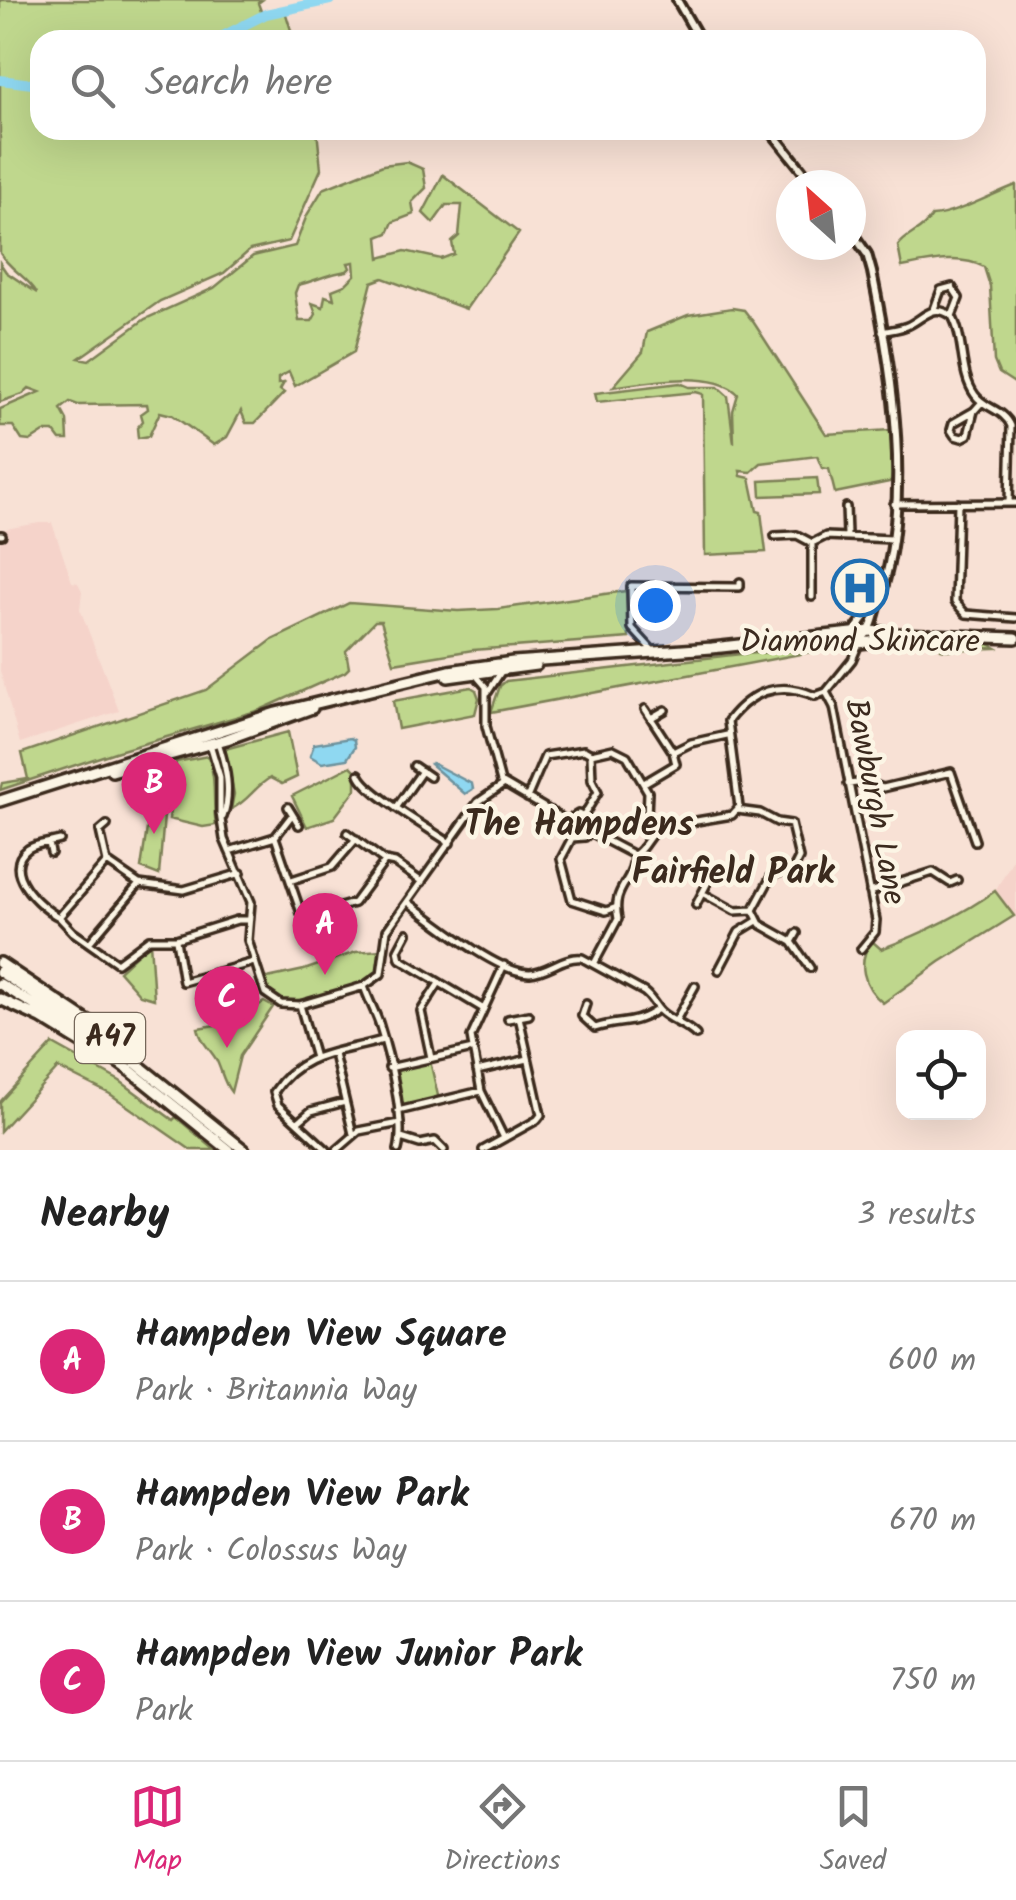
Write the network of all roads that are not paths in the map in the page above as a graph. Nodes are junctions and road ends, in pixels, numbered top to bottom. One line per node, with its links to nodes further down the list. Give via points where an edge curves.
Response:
1 (677, 0): 2 (street)
2 (694, 30)
3 (778, 140): 4 (street)
4 (802, 170)
5 (866, 255): 8 (street)
6 (934, 310): 7 (street); 7 (street, via 939,292 952,287 960,296); 8 (street)
7 (952, 316): 9 (street, via 969,382)
8 (882, 332): 15 (street, via 896,430)
9 (982, 402): 10 (street); 11 (street)
10 (974, 411): 10 (street, via 969,433 955,436 953,423)
11 (1012, 419): 12 (street)
12 (1014, 447): 14 (street)
13 (958, 503): 14 (street); 15 (street); 28 (street, via 955,602 966,614)
14 (1012, 503)
15 (894, 504): 20 (street)
16 (846, 507): 18 (street)
17 (784, 535): 19 (street); 21 (street); 22 (street)
18 (847, 535): 20 (street); 21 (street)
19 (775, 536)
20 (892, 539): 27 (street)
21 (812, 543): 24 (street)
22 (784, 546)
23 (822, 582): 24 (street)
24 (812, 583): 26 (street)
25 (740, 587): 33 (street, via 631,586 632,625)
26 (812, 597)
27 (880, 597): 29 (street); 31 (street)
28 (1016, 618)
29 (871, 630): 30 (highway); 31 (highway)
30 (896, 634): 31 (highway); 32 (highway)
31 (855, 638): 34 (highway); 40 (street, Bawburgh Lane)
32 (1016, 638)
33 (642, 639): 34 (street); 35 (street)
34 (654, 652): 35 (highway)
35 (631, 654): 36 (highway)
36 (559, 660): 37 (highway); 39 (highway)
37 (504, 670): 38 (highway); 41 (street)
38 (474, 674): 39 (highway); 41 (street, via 484,682)
39 (420, 679): 46 (highway, via 333,699)
40 (826, 692): 45 (street, via 815,696 790,688 754,696 728,721); 55 (street, Bawburgh Lane)
41 (486, 697): 56 (street, via 488,738)
42 (644, 708): 44 (street)
43 (665, 710): 44 (street)
44 (651, 718): 47 (street)
45 (728, 735): 47 (street); 62 (street)
46 (213, 740): 59 (highway); 80 (street, via 228,783 222,820)
47 (673, 752): 54 (street, via 676,764)
48 (591, 754): 54 (street, via 624,752); 58 (street, via 548,753); 63 (street, via 598,792)
49 (414, 766): 50 (street)
50 (422, 771): 52 (street); 61 (street)
51 (359, 774): 53 (street)
52 (430, 777)
53 (362, 782): 57 (street); 61 (street)
54 (644, 783): 68 (street, via 647,816)
55 (848, 784): 73 (street, via 883,788 951,772 974,837); 91 (street, Bawburgh Lane)
56 (503, 785): 58 (street); 79 (street, via 478,802)
57 (357, 790)
58 (526, 798): 65 (street)
59 (0, 801)
60 (288, 807): 64 (street)
61 (396, 808): 79 (street)
62 (737, 810): 68 (street); 96 (street, via 793,822 798,864 772,875)
63 (584, 815): 65 (street); 71 (street)
64 (292, 816): 67 (street); 74 (street)
65 (567, 821): 76 (street)
66 (107, 824): 69 (street)
67 (299, 825)
68 (656, 830): 82 (street)
69 (100, 831): 72 (street); 84 (street)
70 (347, 832): 75 (street)
71 (590, 832): 76 (street); 82 (street)
72 (91, 833)
73 (964, 836)
74 (275, 837): 80 (street); 86 (street)
75 (356, 838): 83 (street); 86 (street, via 332,867)
76 (572, 838): 95 (street, via 561,860 570,896 606,911)
77 (60, 840): 78 (street)
78 (49, 843): 81 (street); 98 (street, via 24,852 18,868 24,890)
79 (450, 843): 88 (street)
80 (228, 851): 85 (street)
81 (51, 853)
82 (634, 855): 95 (street)
83 (385, 861): 88 (street); 97 (street, via 354,903)
84 (107, 862): 90 (street); 98 (street)
85 (240, 873): 90 (street, via 190,890); 99 (street)
86 (292, 880): 97 (street, via 301,912)
87 (957, 880): 91 (street, via 950,883 933,872)
88 (422, 882): 93 (street)
89 (708, 882): 92 (street)
90 (138, 884): 107 (street)
91 (870, 892): 109 (street, Bawburgh Lane, via 875,932)
92 (702, 894): 94 (street); 96 (street, via 735,911)
93 (408, 902): 115 (street); 122 (street, via 384,937 381,974)
94 (696, 905)
95 (615, 907): 114 (street, via 618,919)
96 (753, 910): 100 (street)
97 (309, 917): 104 (street)
98 (58, 918): 107 (street)
99 (248, 920): 105 (street); 112 (street)
100 (757, 921): 106 (street); 117 (street, via 739,932)
101 (797, 932): 106 (street)
102 (407, 933): 121 (street, via 400,958)
103 (323, 935): 104 (street)
104 (314, 938): 108 (street)
105 (176, 939): 107 (street, via 149,938 117,963); 119 (street)
106 (792, 942): 116 (street)
107 (89, 943)
108 (318, 948)
109 (861, 949)
110 (568, 950): 111 (street)
111 (571, 958): 114 (street); 115 (street, via 536,972)
112 (254, 962): 119 (street); 126 (street, via 268,996)
113 (0, 963): 145 (highway, A47, via 108,1036)
114 (594, 964): 129 (street, via 644,992)
115 (504, 965): 128 (street)
116 (810, 968)
117 (719, 970)
118 (0, 972): 145 (highway, A47, via 122,1052)
119 (183, 982): 124 (street)
120 (0, 984): 149 (highway, A47, via 132,1072)
121 (438, 984): 128 (street); 139 (street, via 422,1011)
122 (364, 986): 126 (street); 135 (street)
123 (695, 986): 133 (street)
124 (184, 992)
125 (0, 998): 149 (highway, A47, via 89,1048)
126 (300, 1006): 138 (street)
127 (574, 1006): 129 (street, via 584,1007 584,1021 594,1032 613,1021 633,1024)
128 (482, 1008): 136 (street)
129 (658, 1008): 133 (street)
130 (529, 1015): 131 (street)
131 (519, 1017): 132 (street); 140 (street)
132 (508, 1020)
133 (676, 1020): 134 (street)
134 (696, 1035)
135 (384, 1040): 137 (street); 141 (street)
136 (473, 1049): 139 (street); 142 (street)
137 (334, 1054): 138 (street); 144 (street)
138 (314, 1058): 147 (street, via 290,1070 274,1092 274,1102)
139 (431, 1058): 141 (street)
140 (529, 1059): 142 (street); 152 (street, via 542,1115)
141 (389, 1068): 146 (street)
142 (477, 1070): 143 (street)
143 (482, 1090): 146 (street); 152 (street)
144 (344, 1102): 147 (street, via 311,1110); 150 (street)
145 (196, 1111): 154 (highway, A47)
146 (398, 1111): 148 (street)
147 (298, 1122): 155 (street)
148 (400, 1123): 150 (street); 151 (street)
149 (198, 1126): 153 (highway, A47)
150 (353, 1134): 156 (street)
151 (401, 1138): 157 (street); 158 (street, via 435,1141)
152 (504, 1138): 159 (street)
153 (229, 1150)
154 (244, 1150)
155 (327, 1150)
156 (337, 1150)
157 (398, 1150)
158 (444, 1150)
159 (483, 1150)

